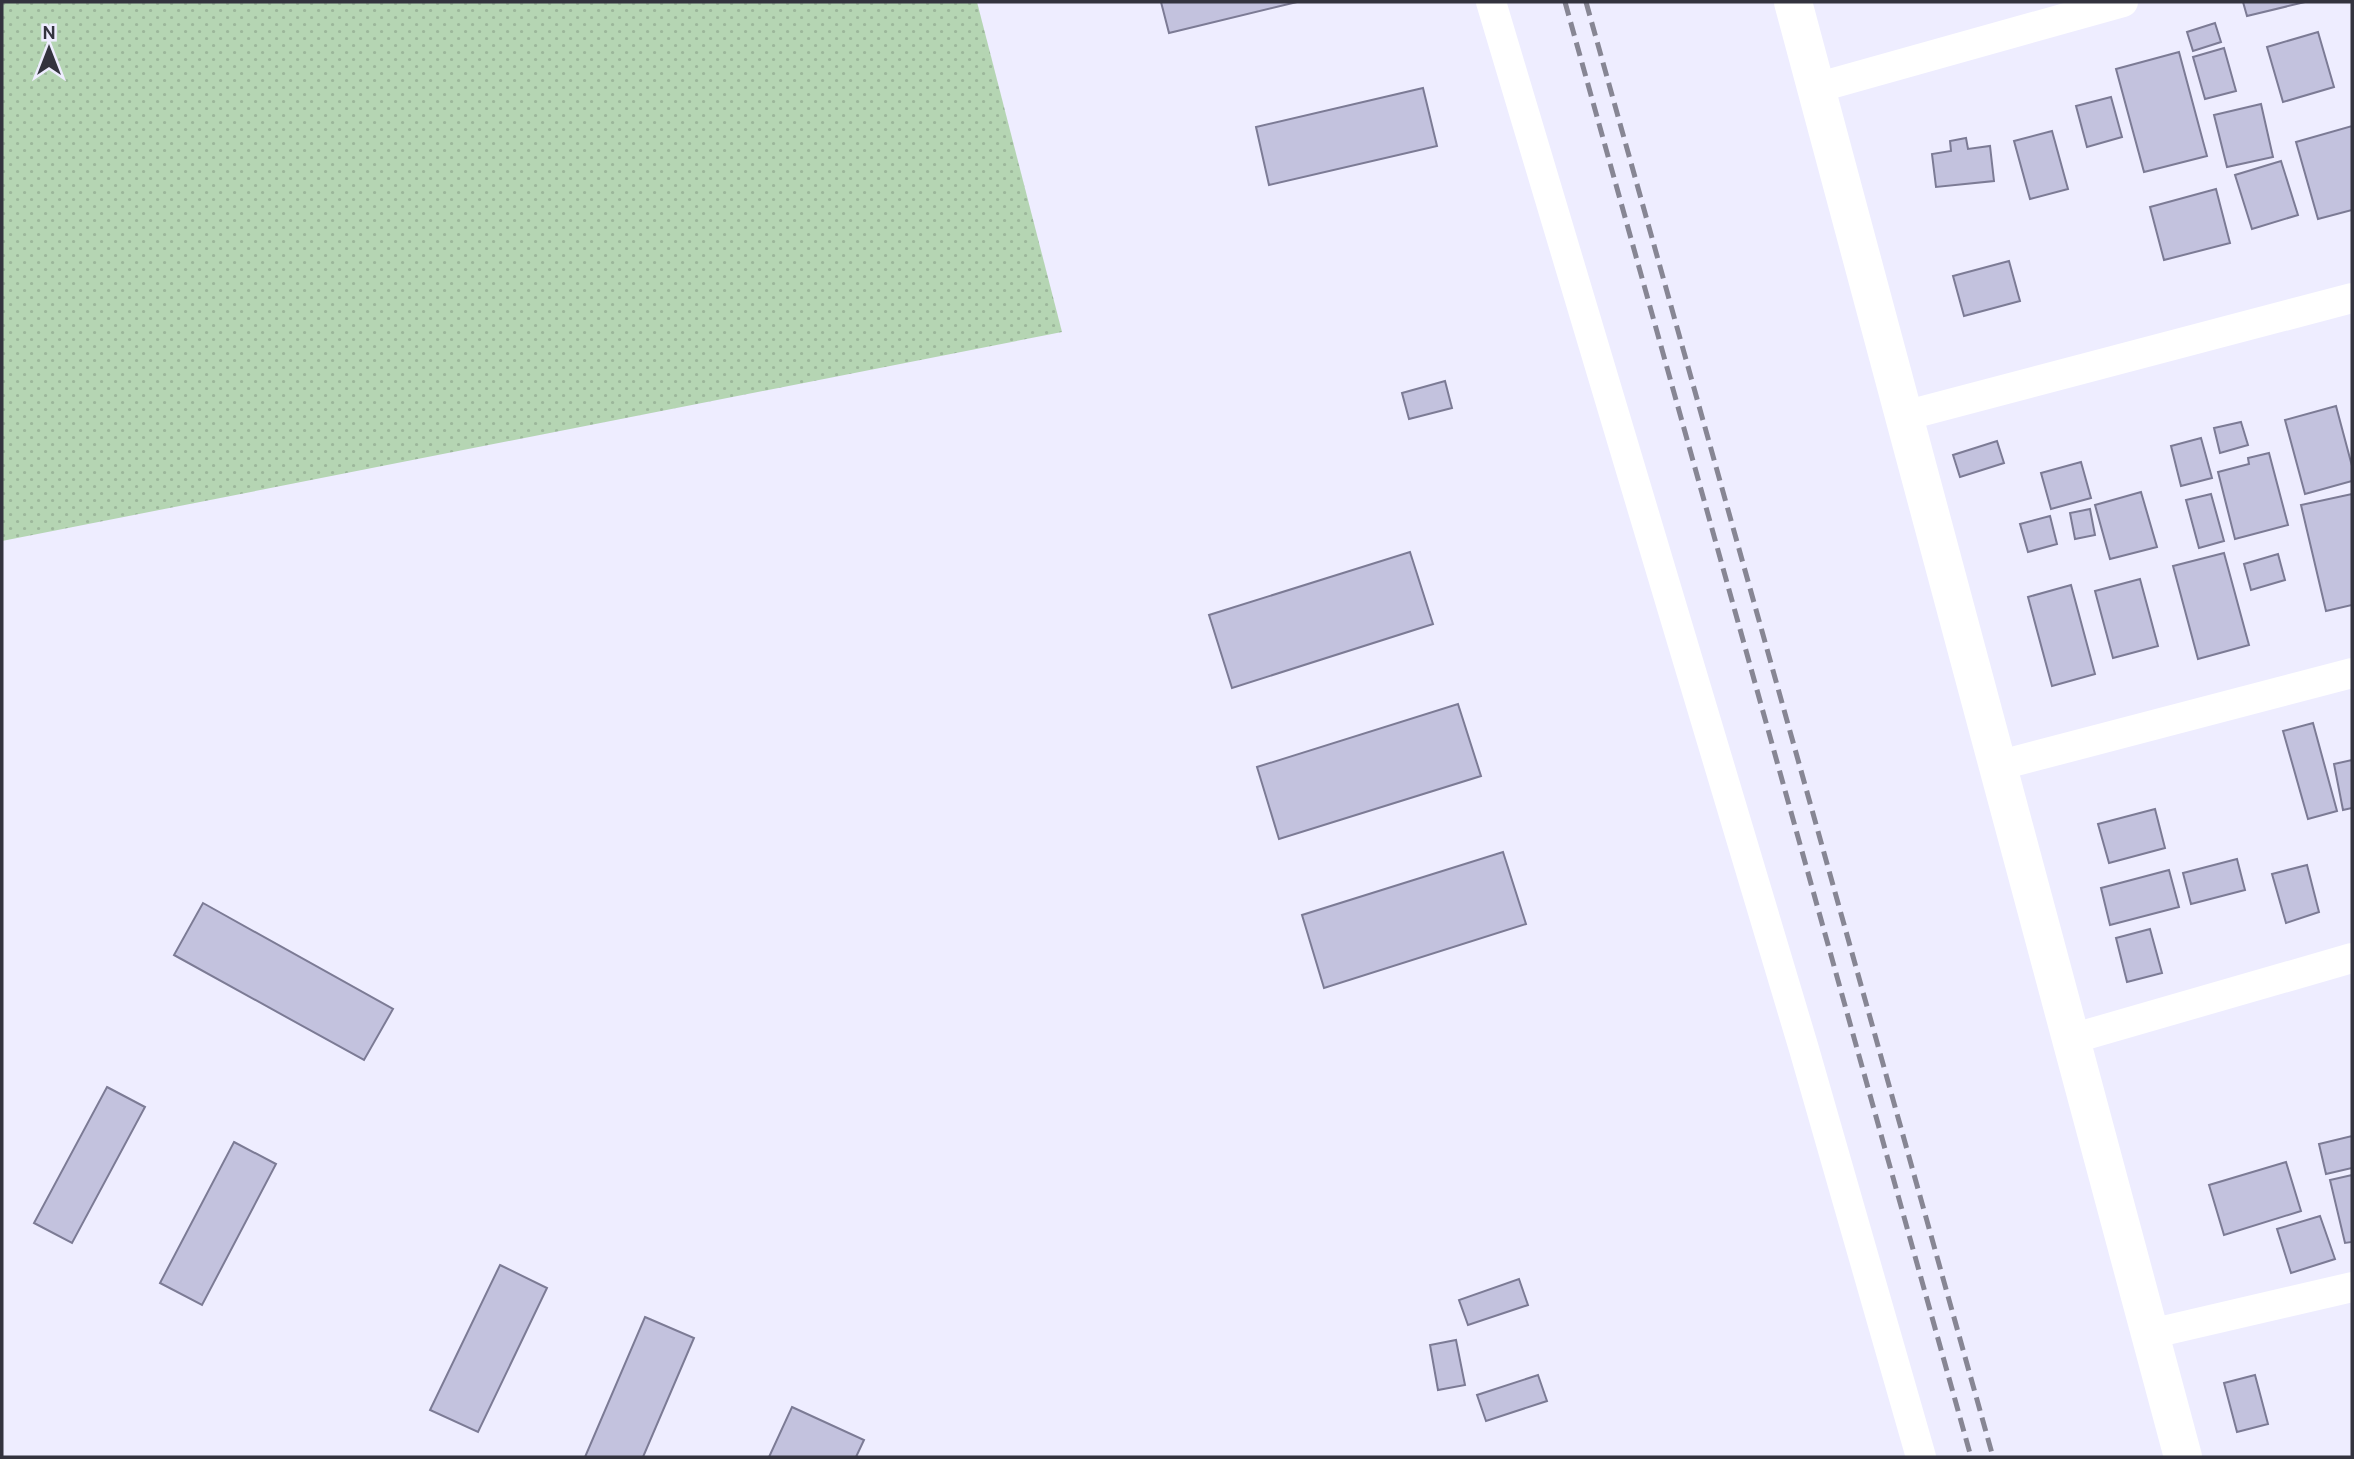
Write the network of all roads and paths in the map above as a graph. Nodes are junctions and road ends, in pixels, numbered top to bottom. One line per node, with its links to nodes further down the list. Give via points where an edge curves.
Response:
1 (1491, 2): 13 (street)
2 (1793, 2): 4 (street)
3 (2123, 2): 4 (street)
4 (1815, 88): 6 (street)
5 (2352, 298): 6 (street)
6 (1904, 416): 8 (street)
7 (2352, 673): 8 (street)
8 (1997, 766): 10 (street)
9 (2352, 958): 10 (street)
10 (2071, 1039): 12 (street)
11 (2352, 1287): 12 (street)
12 (2150, 1334): 14 (street)
13 (1922, 1457)
14 (2182, 1457)

